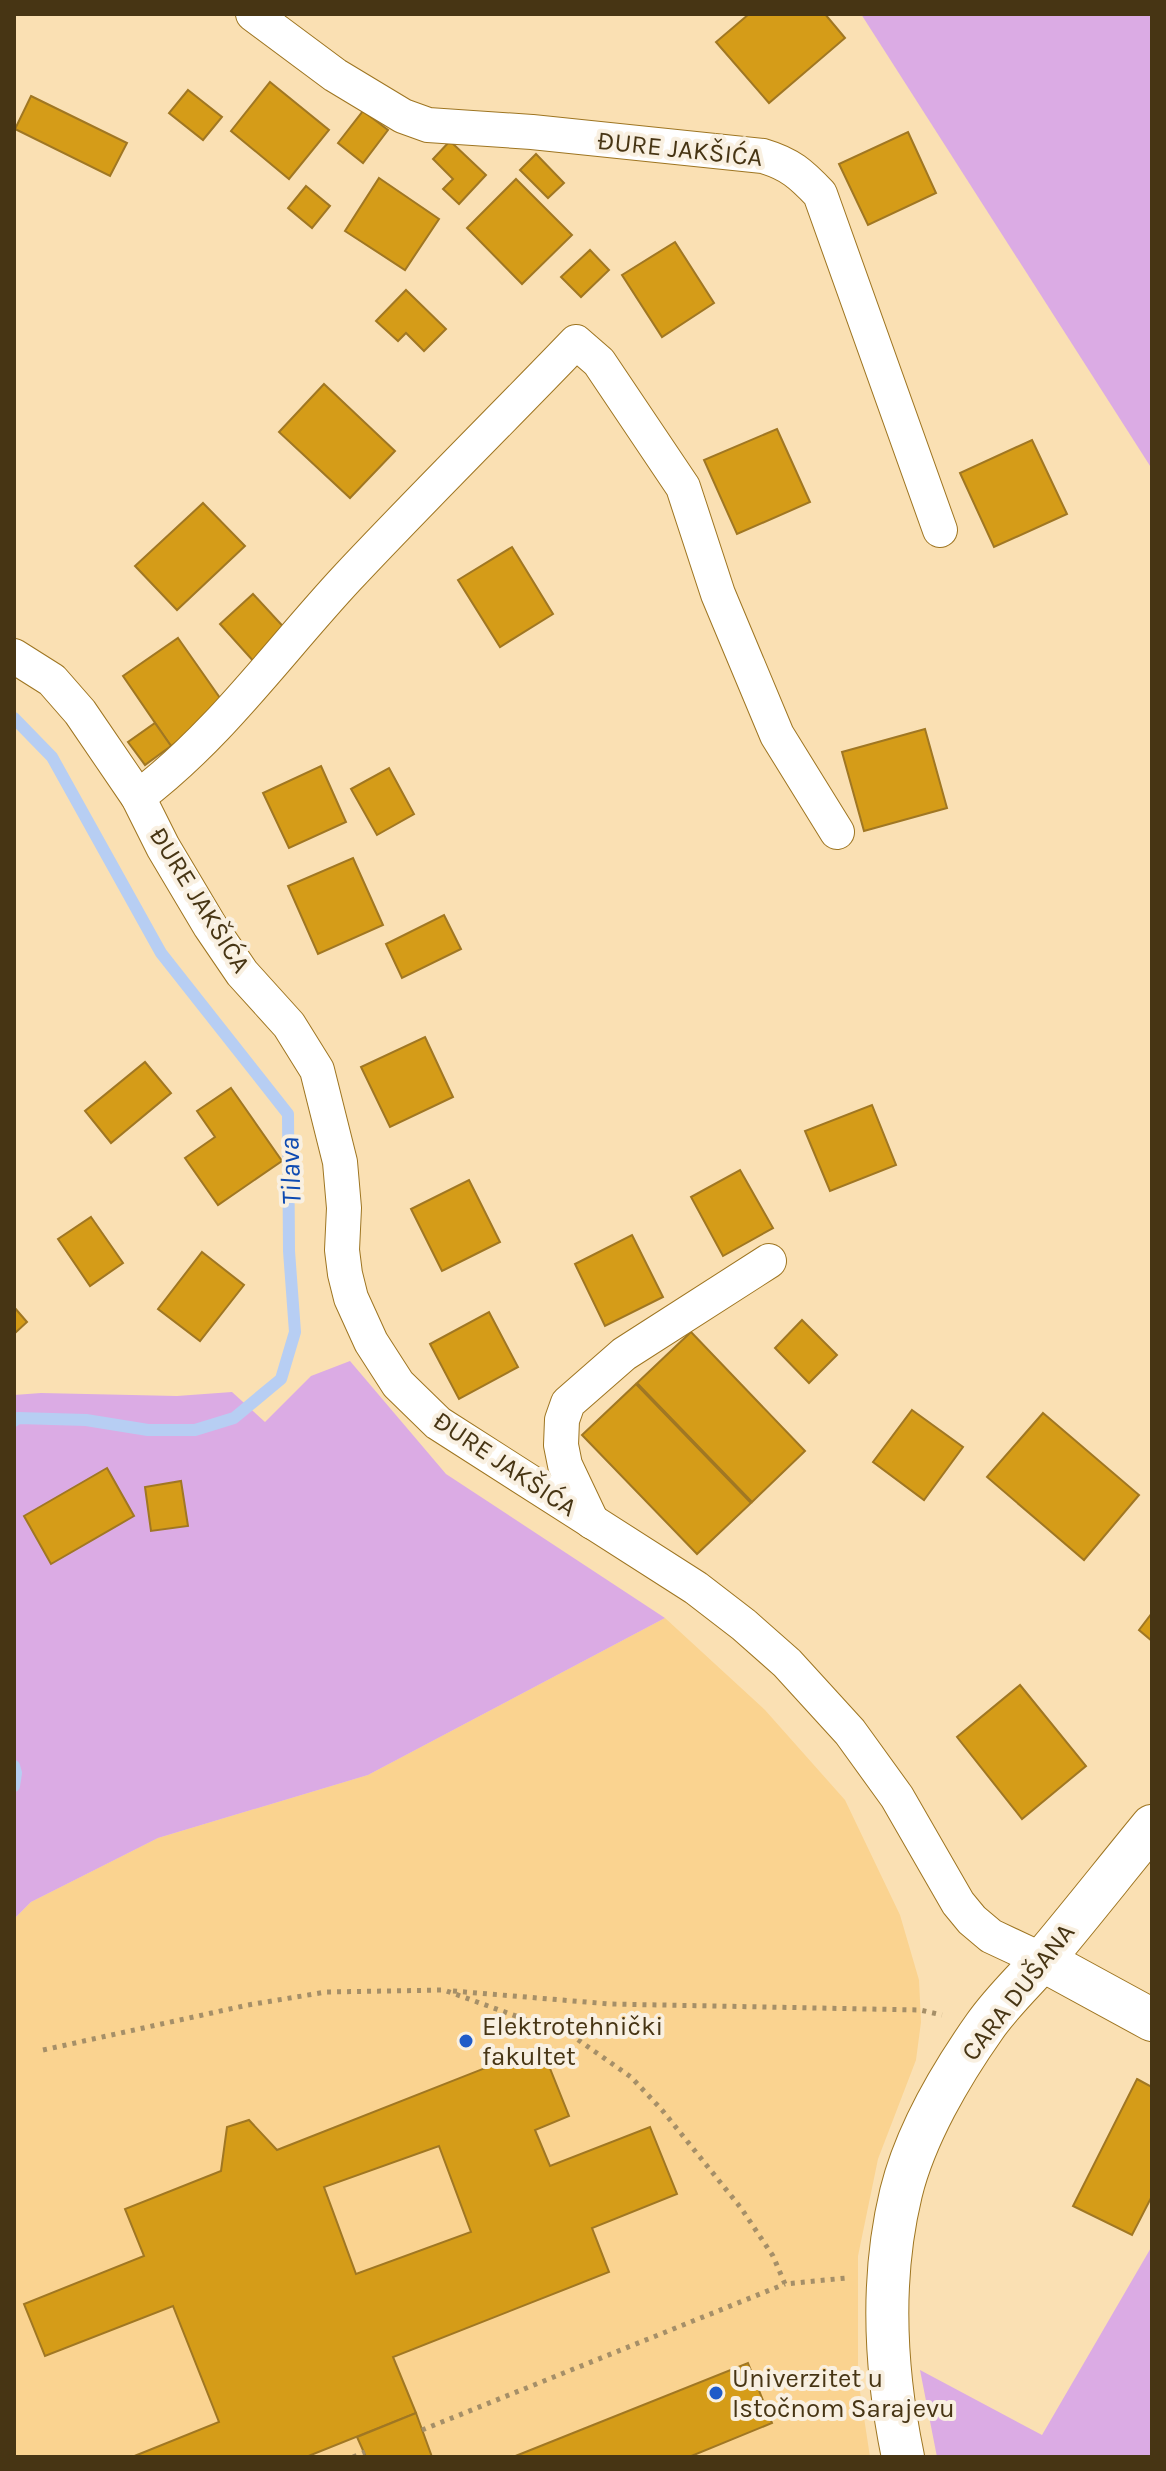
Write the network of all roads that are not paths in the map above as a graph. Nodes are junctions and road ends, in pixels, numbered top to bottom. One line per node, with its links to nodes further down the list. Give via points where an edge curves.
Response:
1 (253, 14): 2 (street, ĐURE JAKŠIĆA, via 335,75 428,125 763,156 786,163 820,194)
2 (940, 530)
3 (14, 656): 4 (street, ĐURE JAKŠIĆA, via 52,680)
4 (138, 797): 5 (street, ĐURE JAKŠIĆA, via 170,773 224,717 347,578 576,342 599,362 683,487 718,594 777,735); 7 (street, ĐURE JAKŠIĆA, via 210,926 242,973 289,1025 317,1070 340,1162 345,1274 371,1342 398,1384 438,1423)
5 (837, 832)
6 (769, 1261): 7 (street, via 624,1354 568,1403 562,1420 565,1465)
7 (592, 1523): 9 (street, ĐURE JAKŠIĆA, via 696,1588 787,1663 850,1732 890,1786 972,1920 991,1936)
8 (1152, 1826): 9 (street, CARA DUŠANA)
9 (1042, 1960): 10 (street); 11 (street, CARA DUŠANA, via 986,2025 941,2098 901,2193 887,2274 892,2398)
10 (1152, 2020)
11 (903, 2457)

